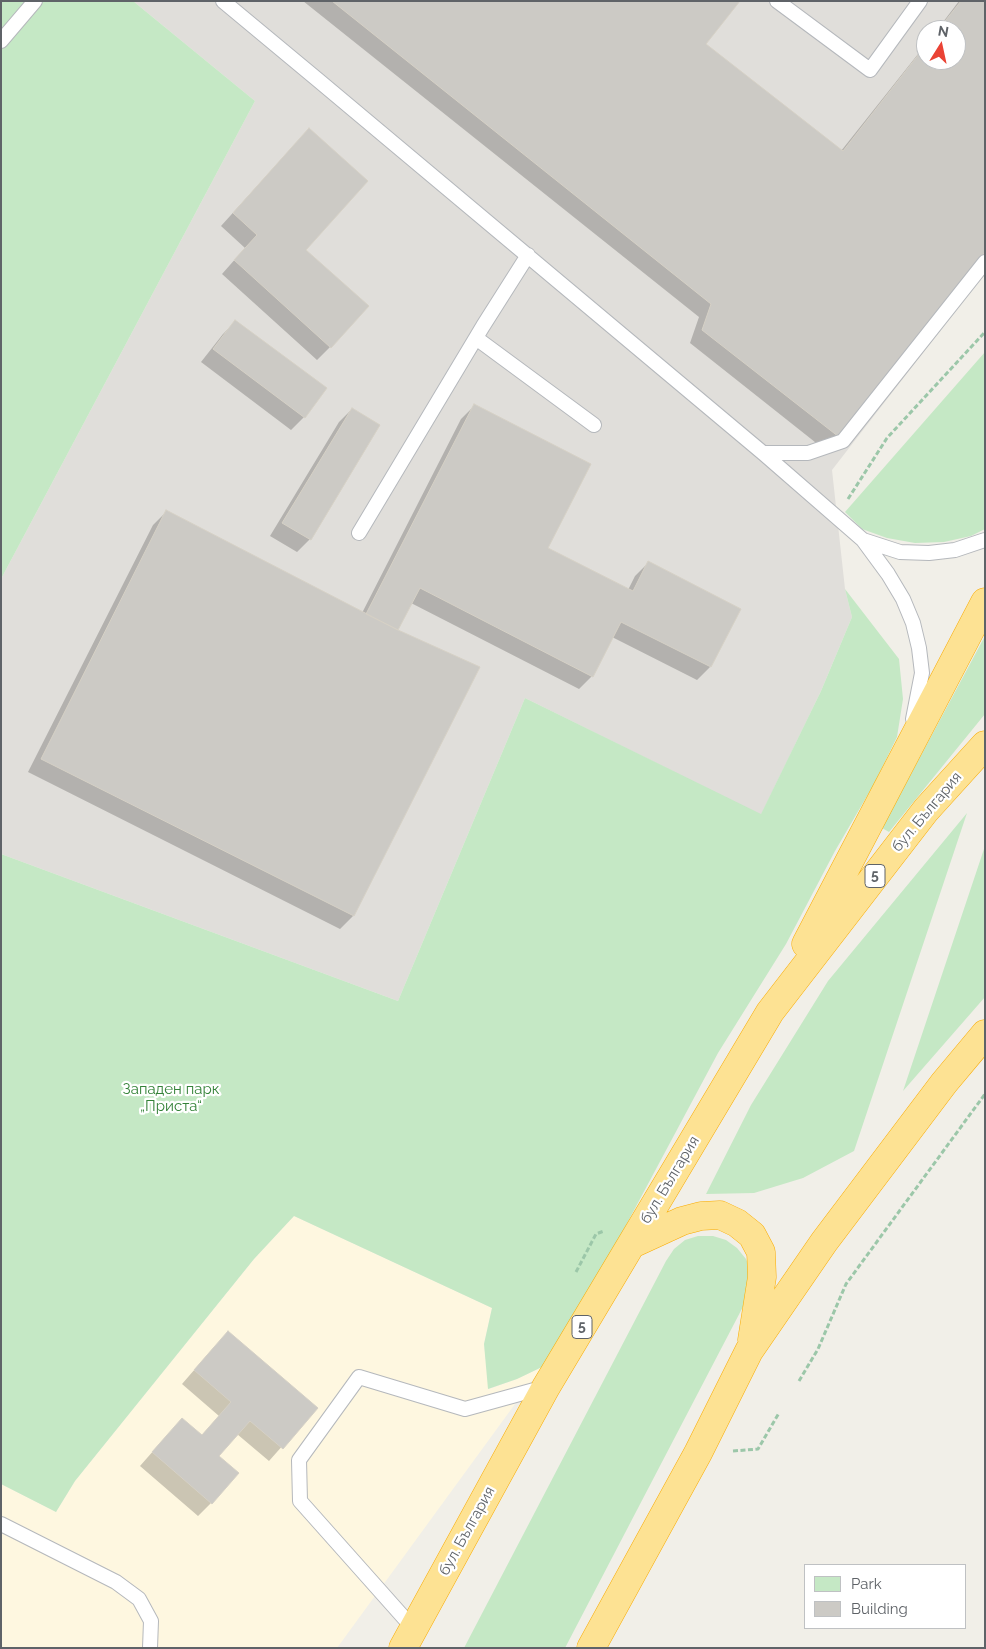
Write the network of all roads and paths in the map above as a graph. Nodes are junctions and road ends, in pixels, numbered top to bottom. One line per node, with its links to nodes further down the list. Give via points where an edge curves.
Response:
1 (35, 1): 5 (lane)
2 (223, 1): 6 (lane)
3 (777, 1): 4 (lane, via 870,70)
4 (920, 1)
5 (1, 40)
6 (528, 255): 9 (lane); 11 (lane)
7 (985, 262): 11 (lane, via 843,441 808,453)
8 (985, 332): 12 (path, via 887,438)
9 (476, 338): 10 (lane); 13 (lane)
10 (594, 425)
11 (763, 453): 12 (lane)
12 (837, 517): 14 (lane)
13 (359, 533)
14 (863, 540): 15 (lane, via 900,552 929,554); 18 (lane, via 903,599 919,648 922,673)
15 (985, 540)
16 (985, 602): 18 (highway)
17 (985, 745): 19 (highway, бул. България / 5, via 926,810)
18 (904, 758): 19 (highway)
19 (770, 1012): 23 (highway, бул. България / 5)
20 (985, 1034): 25 (highway, via 824,1242)
21 (985, 1094): 26 (path, via 846,1284 818,1349)
22 (596, 1234): 24 (path)
23 (632, 1244): 25 (highway, via 682,1221 701,1216 720,1215 737,1222 752,1235 761,1252 762,1276); 27 (highway, бул. България / 5)
24 (576, 1272)
25 (749, 1351): 33 (highway, via 698,1453)
26 (799, 1381)
27 (546, 1387): 31 (highway, бул. България / 5); 31 (lane, via 466,1409 359,1377 299,1460 300,1501)
28 (779, 1413): 29 (path)
29 (758, 1449)
30 (1, 1524): 32 (lane, via 116,1582 140,1600 151,1621)
31 (408, 1638)
32 (150, 1648)
33 (591, 1648)

